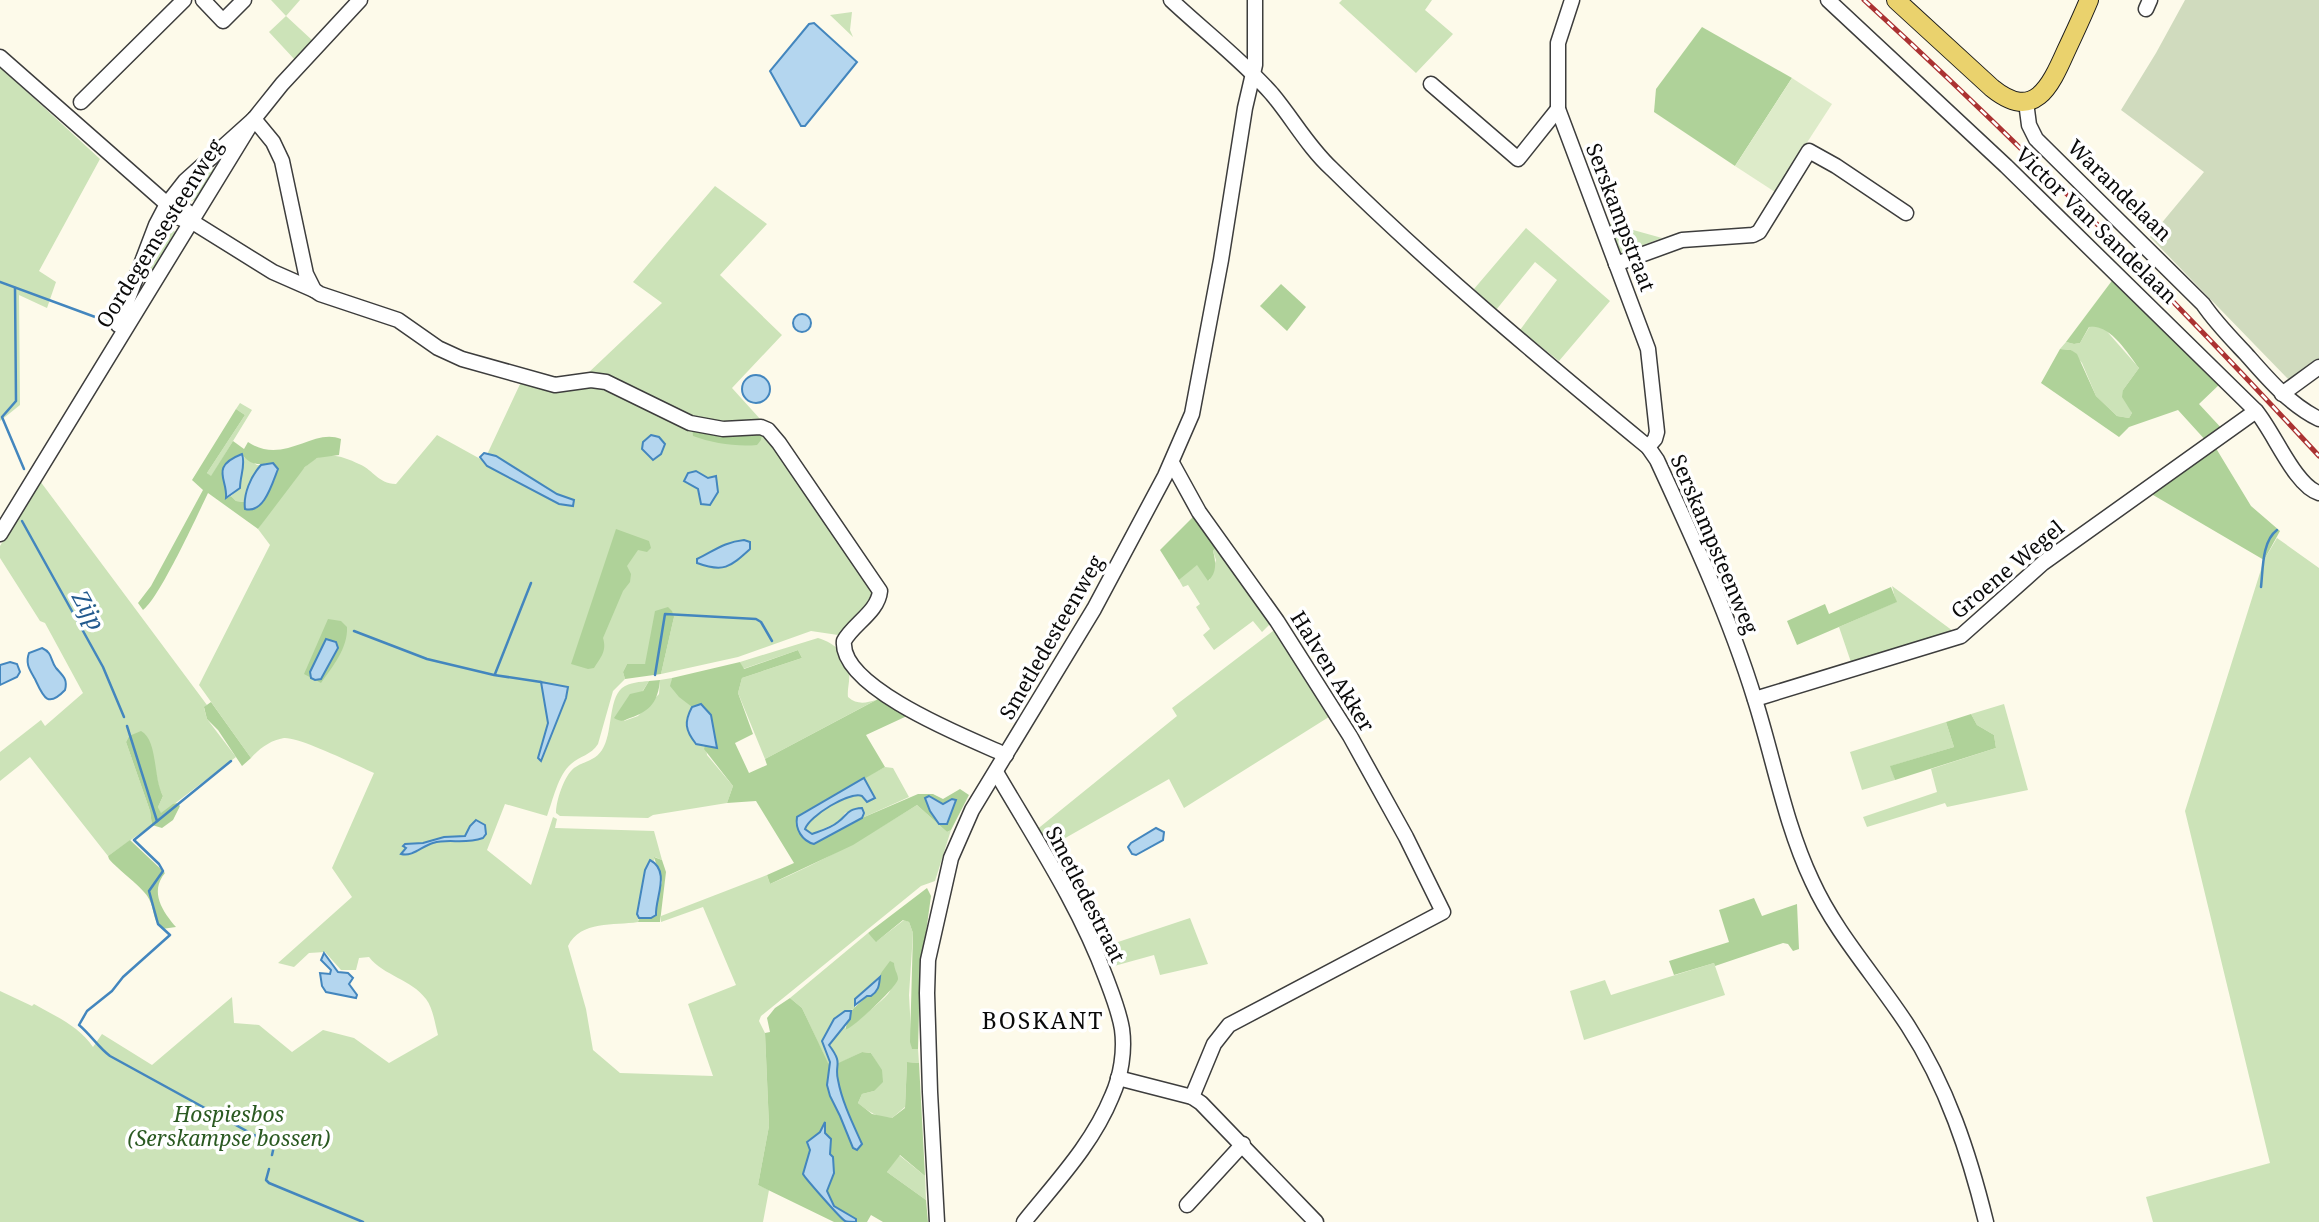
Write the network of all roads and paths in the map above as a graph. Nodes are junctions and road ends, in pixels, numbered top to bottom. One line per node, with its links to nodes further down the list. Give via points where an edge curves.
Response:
1 (184, 0): 14 (street)
2 (203, 0): 3 (street, via 223,21)
3 (244, 0)
4 (360, 0): 17 (street, Oordegemsesteenweg)
5 (1171, 0): 12 (street, Serskampsteenweg)
6 (1255, 0): 12 (street)
7 (1572, 0): 16 (street, Serskampstraat, via 1558,43)
8 (1829, 0): 26 (street, Victor Van Sandelaan)
9 (1896, 0): 15 (main road, via 1999,94)
10 (2089, 0): 15 (main road, via 2050,85)
11 (0, 57): 18 (street)
12 (1253, 74): 28 (street, Serskampsteenweg, via 1324,162 1395,230); 29 (street, Smetledesteenweg, via 1200,383)
13 (1431, 84): 16 (street, via 1518,159)
14 (81, 102)
15 (2026, 102): 25 (street, Warandelaan, via 2036,139 2203,304)
16 (1558, 109): 21 (street, Serskampstraat)
17 (254, 119): 18 (street, Oordegemsesteenweg, via 185,181); 20 (street, Oordegemsesteenweg); 22 (street, via 282,160 306,274)
18 (167, 204): 20 (street, via 181,220); 24 (street, Oordegemsesteenweg)
19 (1906, 214): 21 (street, via 1809,151 1759,232 1682,240)
20 (191, 221): 22 (street, via 273,272); 24 (street, Oordegemsesteenweg)
21 (1616, 264): 28 (street, Serskampstraat, via 1648,349 1657,432)
22 (314, 290): 33 (street, via 398,320 438,348 474,363 555,385 606,382 690,423 768,430 880,591 878,601 844,642 850,661 896,704)
23 (2319, 367): 25 (street)
24 (99, 370): 31 (street, Oordegemsesteenweg)
25 (2282, 394): 27 (street, Warandelaan)
26 (2256, 411): 30 (street, Victor Van Sandelaan, via 2302,482); 32 (street, Groene Wegel, via 2042,563 1961,636)
27 (2319, 419)
28 (1648, 447): 32 (street, Serskampsteenweg, via 1679,508)
29 (1172, 463): 33 (street, Smetledesteenweg, via 1094,609); 36 (street, Halven Akker, via 1199,512 1277,621 1350,736 1443,912 1229,1025 1214,1044)
30 (2319, 493)
31 (0, 534)
32 (1755, 699): 42 (street, Serskampsteenweg, via 1785,809 1810,877 1928,1060 1960,1132)
33 (1006, 755): 34 (street, Smetledesteenweg)
34 (996, 772): 35 (street, Smetledestraat, via 1094,945 1122,1029); 39 (street, Smetledesteenweg, via 972,810 951,858 928,960)
35 (1118, 1078): 36 (street); 40 (street, Smetledestraat, via 1083,1149)
36 (1192, 1097): 37 (street)
37 (1242, 1144): 38 (street); 41 (street)
38 (1187, 1205)
39 (937, 1222)
40 (1024, 1222)
41 (1316, 1222)
42 (1986, 1222)

